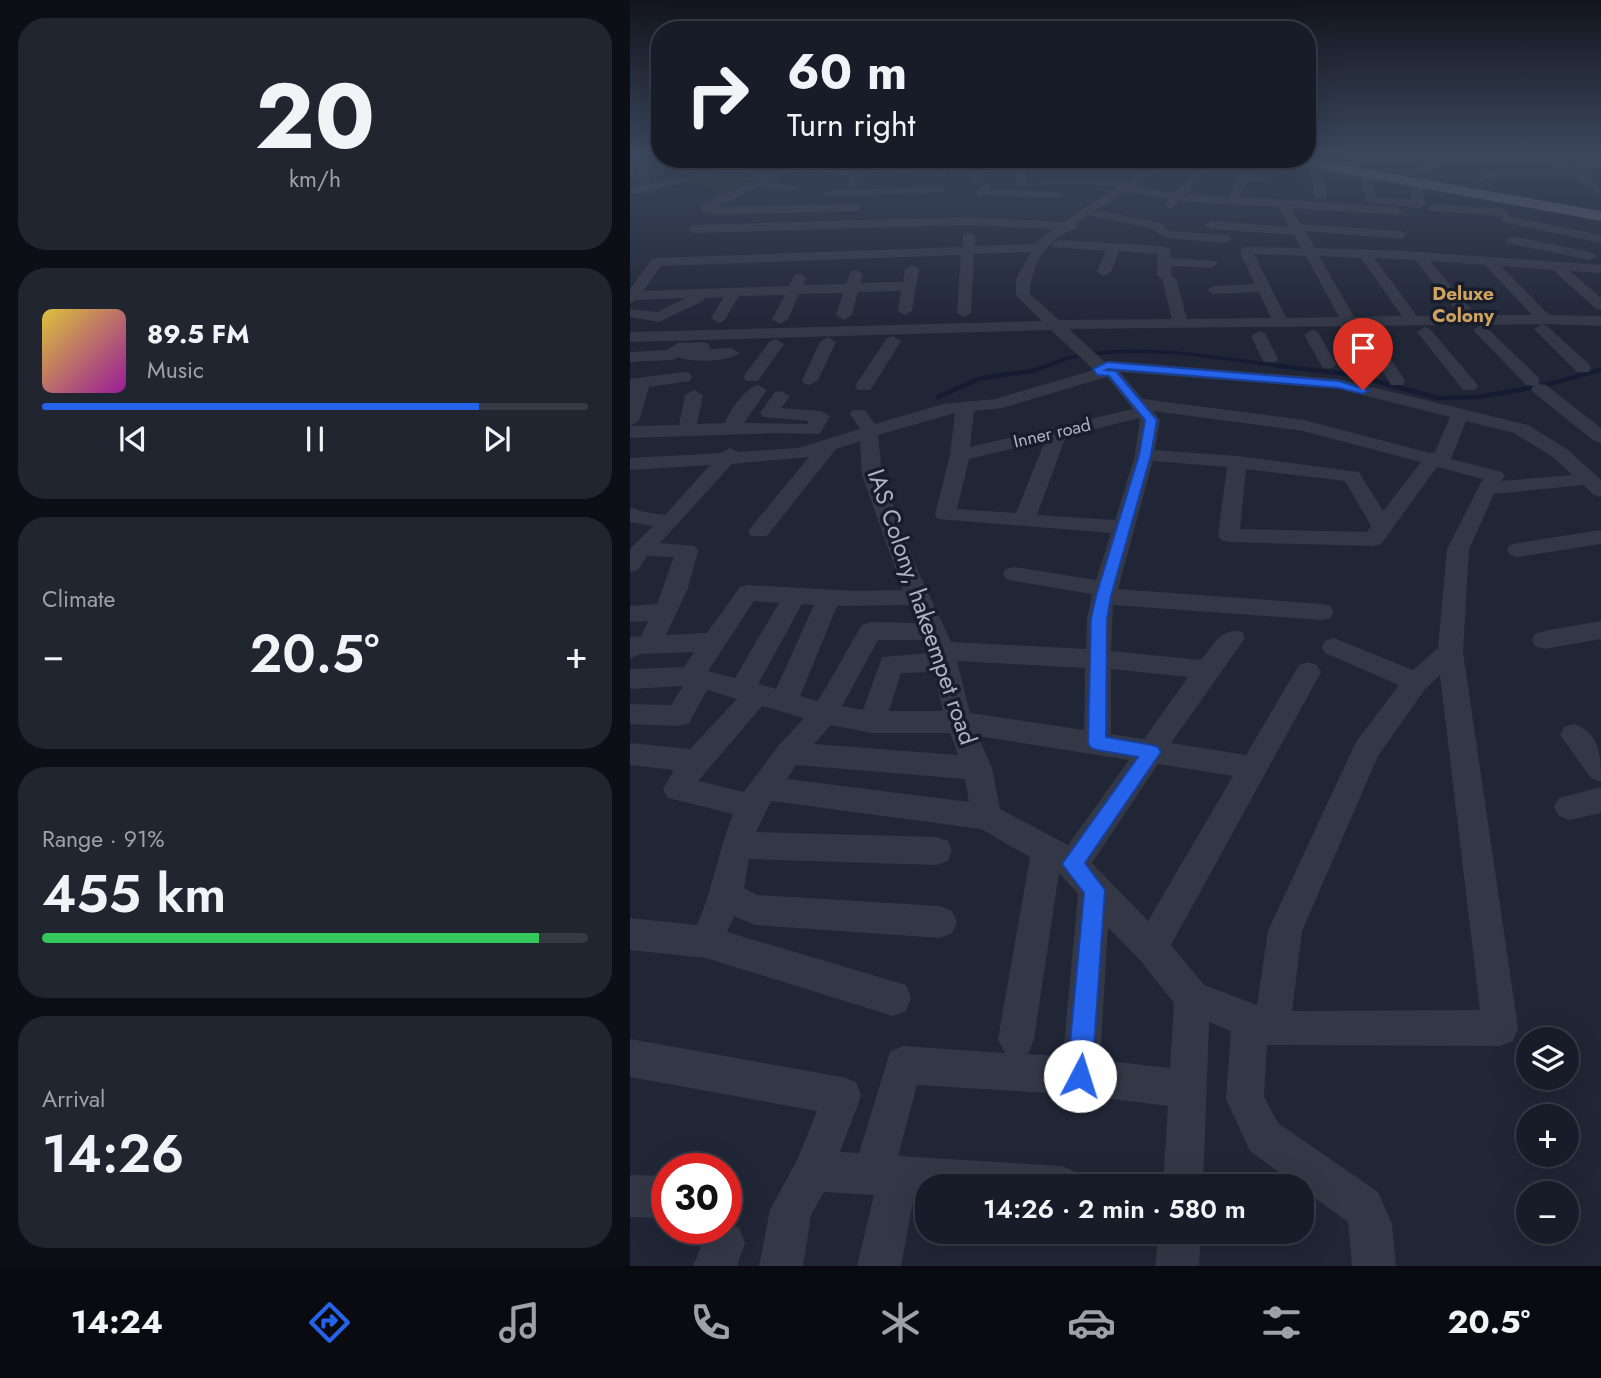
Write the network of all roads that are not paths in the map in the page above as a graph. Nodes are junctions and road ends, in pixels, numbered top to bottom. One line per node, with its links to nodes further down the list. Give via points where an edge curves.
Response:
1 (767, 213): 28 (street)
2 (813, 213): 29 (street)
3 (884, 213): 27 (street)
4 (933, 213): 23 (street)
5 (1089, 213): 16 (street)
6 (1106, 213): 24 (street, via 1157,226 1165,234)
7 (1220, 213): 19 (street, via 1209,229)
8 (1288, 213): 19 (street)
9 (1347, 213): 20 (street)
10 (1397, 213): 22 (street)
11 (1458, 213): 17 (street)
12 (1485, 213): 14 (street)
13 (1504, 213): 14 (street)
14 (1505, 216): 25 (street); 26 (street)
15 (968, 222): 16 (street); 23 (street); 34 (street)
16 (1069, 225): 30 (street); 32 (street)
17 (1461, 225)
18 (694, 229): 28 (street)
19 (1296, 229): 20 (street); 35 (street)
20 (1348, 231): 22 (street)
21 (1010, 232): 33 (street)
22 (1401, 235): 37 (street)
23 (925, 237): 27 (street); 27 (street); 34 (street); 47 (street)
24 (1226, 239)
25 (1601, 239)
26 (1512, 240): 38 (street); 40 (street)
27 (875, 242): 29 (street); 29 (street); 48 (street)
28 (753, 243): 29 (street); 29 (street); 44 (street)
29 (812, 243): 44 (street); 51 (street)
30 (1058, 244): 31 (street); 68 (street, via 1034,288)
31 (1114, 247): 45 (street); 46 (street, via 1164,251)
32 (1041, 248): 33 (street); 68 (street, via 1023,279 1023,295)
33 (1009, 249): 34 (street)
34 (969, 250): 57 (street)
35 (1308, 251): 36 (street); 49 (street, via 1248,250); 61 (street)
36 (1364, 253): 37 (street); 66 (street)
37 (1413, 255): 39 (street); 65 (street)
38 (1601, 258)
39 (1489, 261): 40 (street); 62 (street)
40 (1520, 262): 42 (street)
41 (1211, 264): 46 (street)
42 (1557, 266): 43 (street); 54 (street)
43 (1601, 269)
44 (706, 272): 52 (street); 53 (street); 53 (street, via 657,262); 56 (street, via 659,317)
45 (1104, 272)
46 (1166, 272): 63 (street)
47 (909, 286): 48 (street); 55 (street)
48 (852, 288): 51 (street); 58 (street)
49 (1265, 288): 50 (street); 64 (street)
50 (1214, 289)
51 (795, 290): 52 (street); 60 (street)
52 (734, 292): 59 (street)
53 (631, 297)
54 (1601, 306)
55 (905, 311)
56 (630, 313)
57 (964, 313)
58 (844, 315)
59 (719, 318)
60 (780, 319)
61 (1350, 323): 64 (street); 66 (street)
62 (1543, 323): 65 (street); 67 (street); 82 (street)
63 (1181, 324): 64 (street); 68 (street)
64 (1282, 324)
65 (1476, 325): 66 (street); 100 (street, via 1536,385)
66 (1419, 327): 69 (street); 87 (street)
67 (1601, 327)
68 (1065, 329): 73 (street); 75 (street); 79 (street)
69 (1366, 333): 70 (street); 85 (street)
70 (1312, 335): 71 (street); 81 (street)
71 (1259, 336): 79 (street); 80 (street)
72 (630, 337): 77 (street)
73 (893, 341): 74 (street, via 868,346); 86 (street)
74 (828, 342): 76 (street); 84 (street)
75 (738, 344): 76 (street); 77 (street); 77 (street)
76 (776, 344): 95 (street, via 736,416)
77 (680, 346): 78 (street)
78 (630, 357)
79 (1100, 357): 90 (street); 91 (street, via 996,404); 92 (street, via 1339,384)
80 (1270, 359)
81 (1328, 364)
82 (1583, 369)
83 (684, 377): 89 (street)
84 (810, 380)
85 (1397, 381)
86 (864, 386)
87 (1469, 386)
88 (694, 395): 94 (street)
89 (636, 398)
90 (1140, 407): 97 (street, Inner road); 105 (street, via 1151,420); 106 (street, Inner road, via 1304,426)
91 (965, 408): 93 (street); 104 (street)
92 (1460, 414): 103 (street, via 1521,429); 106 (street)
93 (866, 428): 96 (street); 101 (street); 126 (street, IAS Colony, hakeempet road, via 872,475)
94 (689, 429): 95 (street); 98 (street); 111 (street)
95 (734, 429): 96 (street, via 775,426); 96 (street, via 746,411 777,401 769,413 821,416); 107 (street); 108 (street)
96 (813, 430)
97 (1059, 430): 104 (street, Inner road); 115 (street)
98 (661, 431): 99 (street); 110 (street)
99 (630, 432)
100 (1601, 437)
101 (828, 447): 107 (street); 119 (street)
102 (1601, 448): 103 (street)
103 (1560, 453): 112 (street)
104 (960, 455): 115 (street, via 945,515)
105 (1145, 455): 109 (street); 118 (street)
106 (1438, 459): 113 (street, Inner road, via 1495,476); 117 (street)
107 (727, 460): 108 (street); 116 (street)
108 (700, 461): 111 (street)
109 (1237, 462): 117 (street, via 1352,476); 117 (street, via 1229,535 1373,539)
110 (637, 463): 111 (street)
111 (673, 463)
112 (1595, 485): 113 (street)
113 (1486, 489): 138 (street, via 1458,549)
114 (630, 513): 116 (street)
115 (1024, 520): 118 (street)
116 (670, 522): 122 (street)
117 (1382, 526)
118 (1124, 527): 124 (street)
119 (759, 531)
120 (1601, 537): 121 (street)
121 (1518, 550)
122 (635, 557): 128 (street, via 687,551)
123 (1014, 574): 124 (street)
124 (1104, 593): 129 (street); 139 (street)
125 (794, 597): 127 (street); 134 (street, via 748,593); 145 (street)
126 (918, 597): 127 (street); 137 (street, IAS Colony, hakeempet road)
127 (829, 598): 146 (street)
128 (664, 612): 130 (street); 135 (street)
129 (1322, 612)
130 (630, 614)
131 (1601, 630): 133 (street)
132 (1233, 638): 140 (street)
133 (1544, 640)
134 (714, 642): 135 (street); 142 (street)
135 (636, 646)
136 (1334, 646): 144 (street)
137 (940, 648): 139 (street); 147 (street, via 871,631); 149 (street, via 891,663); 150 (street, IAS Colony, hakeempet road)
138 (1450, 652): 144 (street); 174 (street, via 1500,1028)
139 (1098, 659): 140 (street); 152 (street)
140 (1208, 670): 153 (street)
141 (1308, 672): 157 (street)
142 (695, 678): 143 (street); 145 (street); 148 (street, via 679,716)
143 (630, 679)
144 (1416, 682): 174 (street, via 1366,750 1285,931)
145 (749, 693): 146 (street); 156 (street)
146 (784, 702): 147 (street)
147 (825, 713): 149 (street); 154 (street)
148 (631, 714)
149 (872, 722): 150 (street)
150 (959, 722): 152 (street); 158 (street, IAS Colony, hakeempet road)
151 (1574, 735): 159 (street)
152 (1097, 743): 153 (street)
153 (1152, 752): 157 (street); 166 (street)
154 (789, 753): 158 (street); 160 (street)
155 (630, 754): 156 (street)
156 (696, 761): 160 (street, via 678,789)
157 (1251, 767): 171 (street)
158 (978, 768): 163 (street, IAS Colony, hakeempet road)
159 (1601, 770)
160 (757, 797): 163 (street); 164 (street)
161 (1601, 800): 162 (street)
162 (1569, 807)
163 (986, 817): 166 (street)
164 (736, 845): 165 (street); 167 (street)
165 (937, 851)
166 (1071, 868): 171 (street); 175 (street); 177 (street)
167 (726, 896): 168 (street, via 755,910); 170 (street)
168 (940, 922)
169 (630, 934): 170 (street)
170 (706, 942): 172 (street)
171 (1151, 947): 173 (street)
172 (892, 998)
173 (1192, 998): 174 (street); 178 (street)
174 (1261, 1025): 189 (street, via 1245,1099 1254,1121 1264,1137 1363,1207 1371,1224)
175 (1016, 1039)
176 (630, 1058): 179 (street, via 842,1096)
177 (1080, 1076): 178 (street); 181 (street, via 903,1065)
178 (1188, 1089): 180 (street)
179 (813, 1171): 181 (street); 186 (street, via 791,1210)
180 (1184, 1174)
181 (885, 1175): 182 (street); 187 (street)
182 (915, 1177)
183 (630, 1196): 184 (street)
184 (651, 1197)
185 (1179, 1244): 188 (street)
186 (781, 1266)
187 (879, 1266)
188 (1177, 1266)
189 (1374, 1266)

